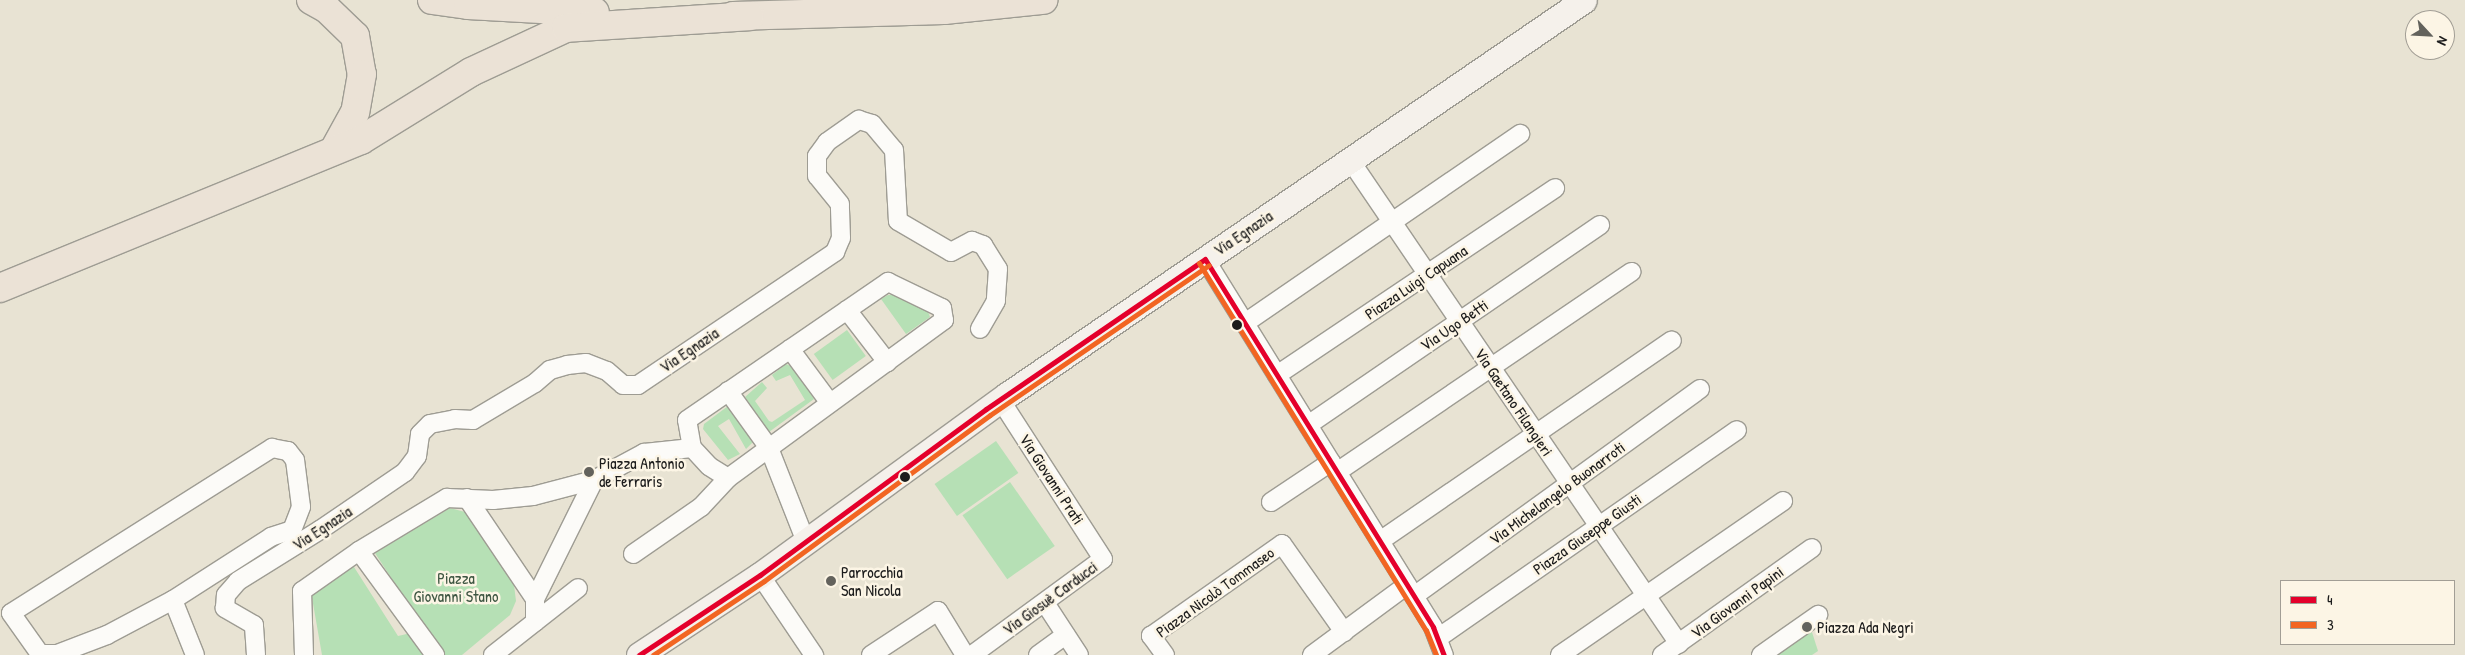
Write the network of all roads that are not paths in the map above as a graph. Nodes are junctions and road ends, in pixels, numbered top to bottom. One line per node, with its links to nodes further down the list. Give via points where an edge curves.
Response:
1 (311, 0): 7 (highway, via 327,9 355,36 362,74 355,112)
2 (432, 0): 5 (highway, via 561,12)
3 (1043, 0): 5 (highway, via 944,10)
4 (1584, 0): 8 (street, Via Egnazia)
5 (750, 16): 7 (highway, via 566,28 472,72 361,140)
6 (1520, 134): 10 (street)
7 (334, 150): 15 (highway)
8 (1350, 160): 10 (street, Via Gaetano Filangieri); 12 (street, Via Egnazia)
9 (1555, 188): 14 (street, Piazza Luigi Capuana)
10 (1391, 221): 14 (street, Via Gaetano Filangieri); 18 (street)
11 (1600, 225): 17 (street, Via Ugo Betti)
12 (1205, 259): 18 (street); 27 (street, Via Egnazia)
13 (1631, 272): 23 (street)
14 (1428, 275): 17 (street, Via Gaetano Filangieri); 24 (street, Piazza Luigi Capuana)
15 (0, 288)
16 (847, 310): 21 (street); 22 (street); 22 (street, via 888,282 942,308 944,320)
17 (1460, 322): 23 (street, Via Gaetano Filangieri); 29 (street, Via Ugo Betti)
18 (1245, 323): 24 (street)
19 (980, 328): 63 (street, Via Egnazia, via 996,301 998,269 983,245 972,241 951,252 898,221 894,150 872,124 859,120 827,142 817,156 817,176 840,204 841,238 835,252 638,385 623,385 607,371 586,363 567,365 550,370 536,383 474,420 455,419 430,424 420,434 417,456 405,472 238,581 226,595 226,608 254,625)
20 (1672, 340): 31 (street)
21 (790, 349): 26 (street); 28 (street)
22 (887, 362): 28 (street)
23 (1491, 368): 31 (street, Via Gaetano Filangieri); 34 (street)
24 (1277, 375): 29 (street)
25 (1700, 389): 37 (street, Via Michelangelo Buonarroti)
26 (728, 391): 32 (street, via 687,420); 33 (street)
27 (1000, 399): 42 (street, Via Egnazia); 47 (street, Via Giovanni Prati)
28 (830, 403): 33 (street)
29 (1308, 425): 34 (street)
30 (1737, 430): 41 (street, Piazza Giuseppe Giusti)
31 (1536, 434): 37 (street, Via Gaetano Filangieri); 43 (street)
32 (692, 448): 35 (street); 36 (street, via 644,453)
33 (769, 448): 35 (street); 42 (street)
34 (1334, 467): 40 (street); 43 (street)
35 (728, 478): 46 (street, via 701,507)
36 (594, 480): 38 (street, via 507,500); 52 (street)
37 (1569, 484): 41 (street, Via Gaetano Filangieri); 50 (street, Via Michelangelo Buonarroti)
38 (467, 498): 45 (street, via 446,498); 52 (street)
39 (1783, 500): 51 (street)
40 (1272, 502)
41 (1598, 526): 51 (street, Via Gaetano Filangieri); 59 (street, Piazza Giuseppe Giusti)
42 (806, 542): 48 (street, Via Egnazia)
43 (1380, 542): 50 (street)
44 (1812, 548): 60 (street, Via Giovanni Papini)
45 (359, 551): 64 (street, via 302,591); 65 (street)
46 (633, 554)
47 (1103, 559): 54 (street, Via Giosuè Carducci)
48 (760, 575): 67 (street, Via Egnazia); 68 (street)
49 (578, 588): 56 (street)
50 (1410, 590): 57 (street); 59 (street)
51 (1646, 596): 60 (street, Via Gaetano Filangieri); 77 (street)
52 (535, 599): 56 (street)
53 (173, 600): 53 (street, via 271,537 292,530 301,507 295,460 288,451 272,448 11,613 40,654 57,654 107,635); 62 (street)
54 (1046, 603): 58 (street); 71 (street, Via Giosuè Carducci)
55 (1818, 615): 79 (street)
56 (535, 622): 61 (street)
57 (1344, 632): 74 (street, Piazza Nicolò Tommaseo, via 1282,544 1151,636); 75 (street)
58 (1066, 635): 72 (street); 73 (street)
59 (1438, 638): 76 (street)
60 (1679, 644): 78 (street, Via Giovanni Papini)
61 (509, 649): 66 (street)
62 (195, 655)
63 (256, 655)
64 (304, 655)
65 (435, 655)
66 (492, 655)
67 (639, 655)
68 (814, 655)
69 (871, 655): 70 (street, via 938,610)
70 (965, 655)
71 (972, 655)
72 (1038, 655)
73 (1079, 655)
74 (1165, 655)
75 (1312, 655)
76 (1444, 655)
77 (1560, 655)
78 (1662, 655)
79 (1762, 655)

